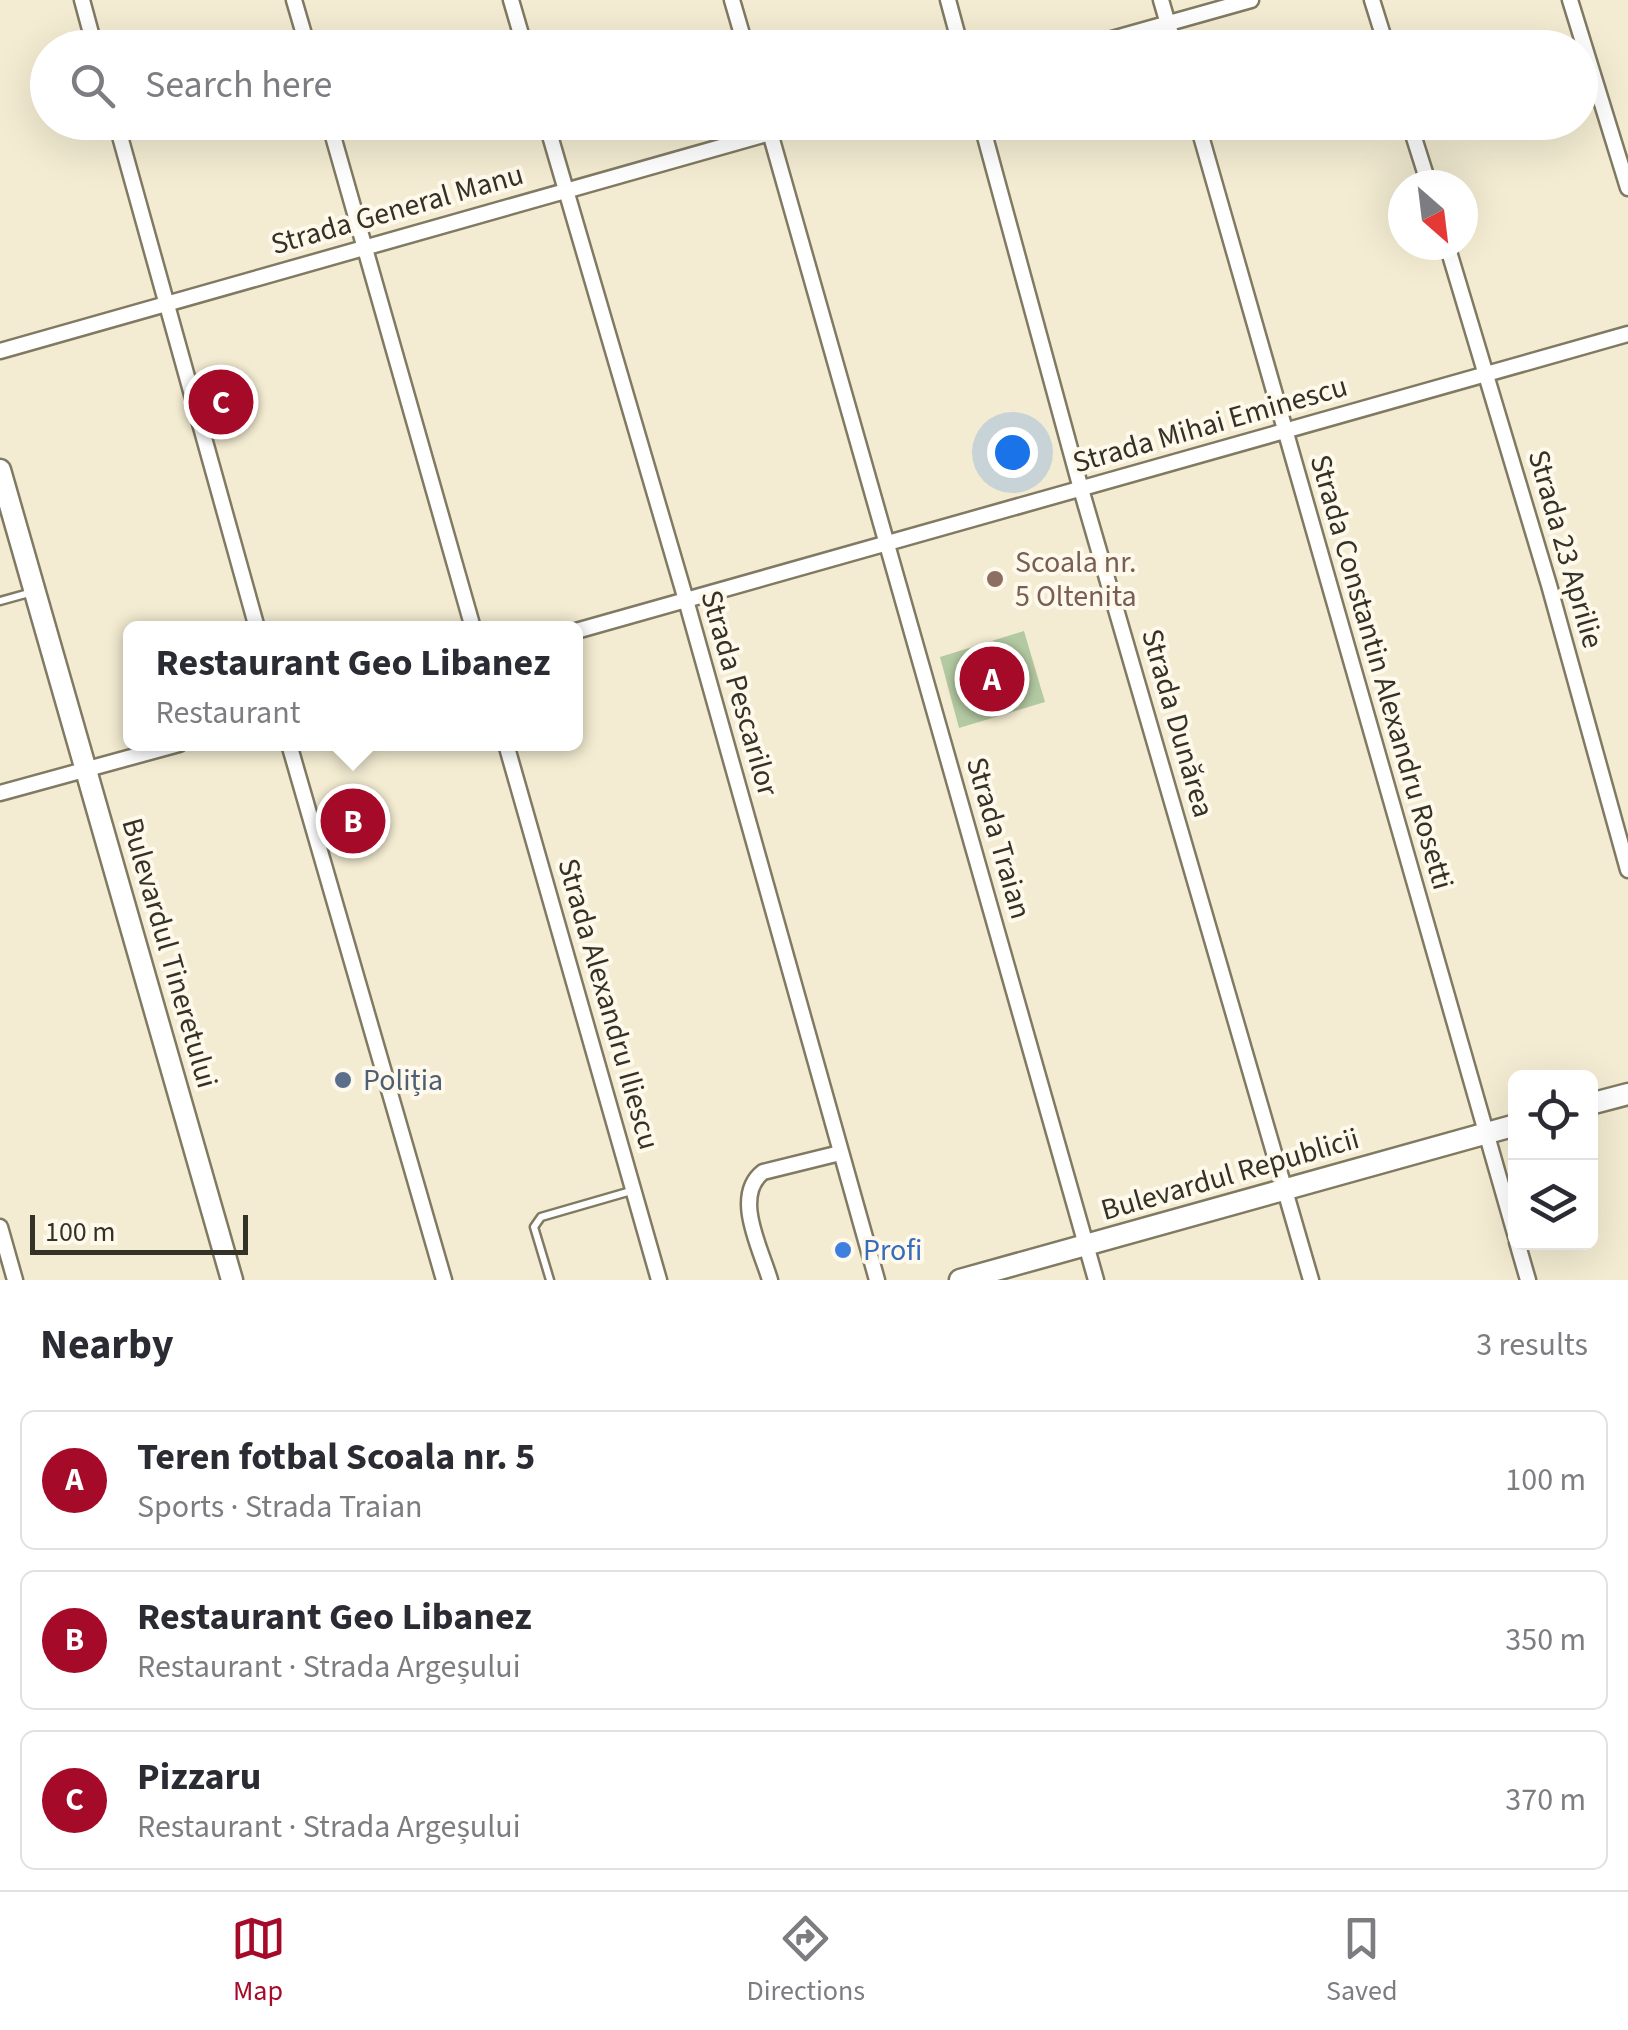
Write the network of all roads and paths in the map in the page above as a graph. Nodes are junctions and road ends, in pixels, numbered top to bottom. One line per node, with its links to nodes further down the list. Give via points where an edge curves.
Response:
1 (82, 0): 11 (street)
2 (294, 0): 12 (street)
3 (511, 0): 13 (street)
4 (732, 0): 14 (street)
5 (948, 0): 15 (street)
6 (1162, 0): 10 (street)
7 (1251, 0): 10 (street)
8 (1372, 0): 18 (street)
9 (1570, 0): 19 (street)
10 (1168, 23): 16 (street); 17 (street)
11 (90, 30)
12 (303, 30)
13 (520, 30)
14 (741, 30)
15 (956, 30)
16 (1143, 30)
17 (1170, 30)
18 (1381, 30)
19 (1579, 30)
20 (1598, 91): 30 (street)
21 (121, 140): 34 (street)
22 (334, 140): 32 (street)
23 (551, 140): 31 (street, Strada Pescarilor)
24 (729, 140): 31 (street, Strada General Manu)
25 (771, 140): 41 (street, Strada Traian)
26 (986, 140): 40 (street, Strada Dunărea)
27 (1201, 140): 38 (street, Strada Constantin Alexandru Rosetti)
28 (1415, 140): 29 (street)
29 (1424, 170)
30 (1628, 188)
31 (566, 190): 32 (street, Strada General Manu); 43 (street, Strada Pescarilor)
32 (365, 246): 34 (street, Strada General Manu); 46 (street)
33 (1452, 260): 37 (street, Strada 23 Aprilie)
34 (167, 302): 36 (street, Strada General Manu); 45 (street)
35 (1628, 334): 37 (street, Strada Mihai Eminescu)
36 (0, 351)
37 (1486, 374): 38 (street, Strada Mihai Eminescu); 53 (street, Strada 23 Aprilie)
38 (1284, 431): 40 (street, Strada Mihai Eminescu); 57 (street, Strada Constantin Alexandru Rosetti)
39 (0, 470): 42 (main road, Bulevardul Tineretului)
40 (1081, 489): 41 (street, Strada Mihai Eminescu); 59 (street, Strada Dunărea)
41 (886, 544): 43 (street, Strada Mihai Eminescu); 63 (street, Strada Traian)
42 (35, 591): 44 (lane); 51 (main road, Bulevardul Tineretului)
43 (686, 600): 47 (street, Strada Mihai Eminescu); 58 (street, Strada Pescarilor)
44 (0, 601)
45 (255, 621)
46 (472, 621)
47 (583, 630)
48 (154, 751): 51 (street)
49 (291, 751): 67 (street)
50 (508, 751): 60 (street, Strada Alexandru Iliescu)
51 (86, 770): 52 (street); 66 (main road, Bulevardul Tineretului)
52 (0, 793)
53 (1628, 870)
54 (1628, 1094): 55 (main road)
55 (1598, 1102)
56 (1508, 1127): 57 (main road, Bulevardul Republicii)
57 (1486, 1133): 59 (main road, Bulevardul Republicii); 61 (street, Strada Constantin Alexandru Rosetti)
58 (840, 1152): 70 (street, via 754,1179 747,1201); 71 (street, Strada Pescarilor)
59 (1286, 1189): 63 (main road, Bulevardul Republicii); 74 (street, Strada Dunărea)
60 (632, 1190): 68 (lane, via 541,1217 534,1227); 69 (street, Strada Alexandru Iliescu)
61 (1508, 1211)
62 (0, 1227): 65 (street)
63 (1086, 1245): 72 (main road, Bulevardul Republicii); 73 (street, Strada Traian)
64 (1519, 1250): 75 (street, Strada Constantin Alexandru Rosetti)
65 (15, 1280)
66 (232, 1280)
67 (444, 1280)
68 (550, 1280)
69 (659, 1280)
70 (770, 1280)
71 (877, 1280)
72 (960, 1280)
73 (1096, 1280)
74 (1311, 1280)
75 (1528, 1280)

